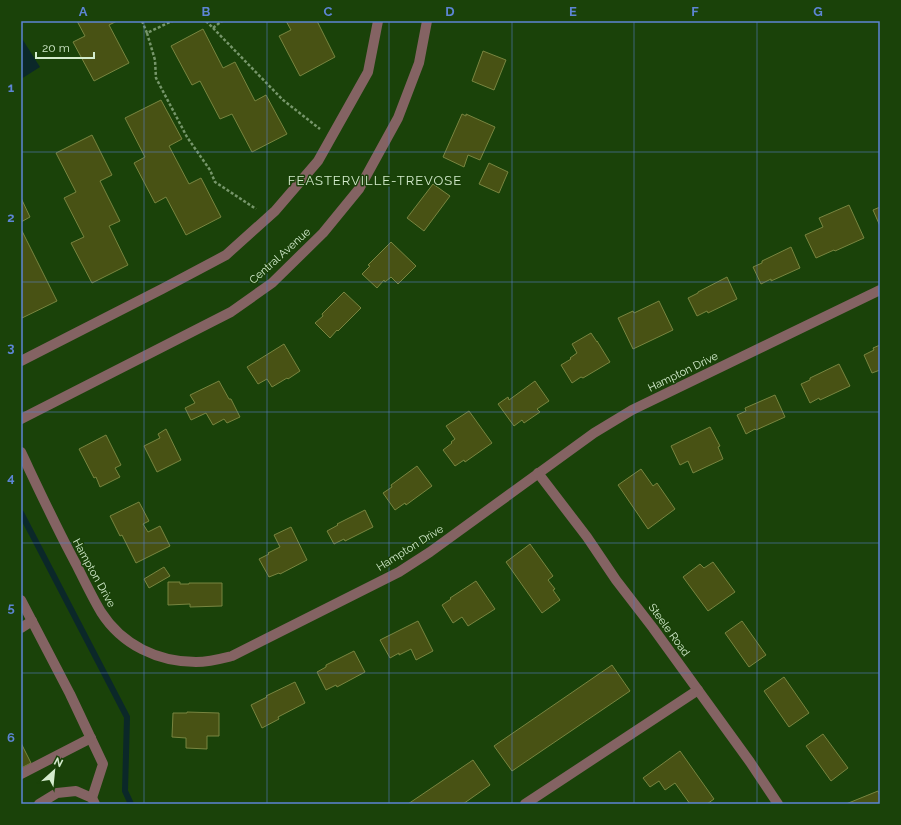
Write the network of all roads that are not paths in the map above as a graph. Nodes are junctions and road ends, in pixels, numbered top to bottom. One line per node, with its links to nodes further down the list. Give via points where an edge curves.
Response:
1 (378, 21): 4 (street, via 368,72 318,161 275,211 226,255)
2 (427, 21): 5 (street, Central Avenue, via 419,63 398,118 359,189 323,233 272,283 232,312)
3 (880, 290): 7 (street, Hampton Drive, via 632,410 594,433)
4 (21, 361)
5 (21, 419)
6 (21, 452): 7 (street, Hampton Drive, via 62,539 101,612 114,629 146,652 167,659 196,662 232,656 399,572)
7 (538, 473): 12 (street, Steele Road)
8 (21, 600): 9 (street)
9 (24, 611): 10 (street)
10 (32, 621): 11 (street); 13 (street)
11 (21, 628)
12 (698, 690): 17 (street); 18 (street, Steele Road)
13 (90, 738): 14 (street); 15 (street, via 103,764)
14 (21, 774)
15 (93, 801): 16 (street, via 76,791 57,793)
16 (39, 804)
17 (524, 804)
18 (778, 804)

